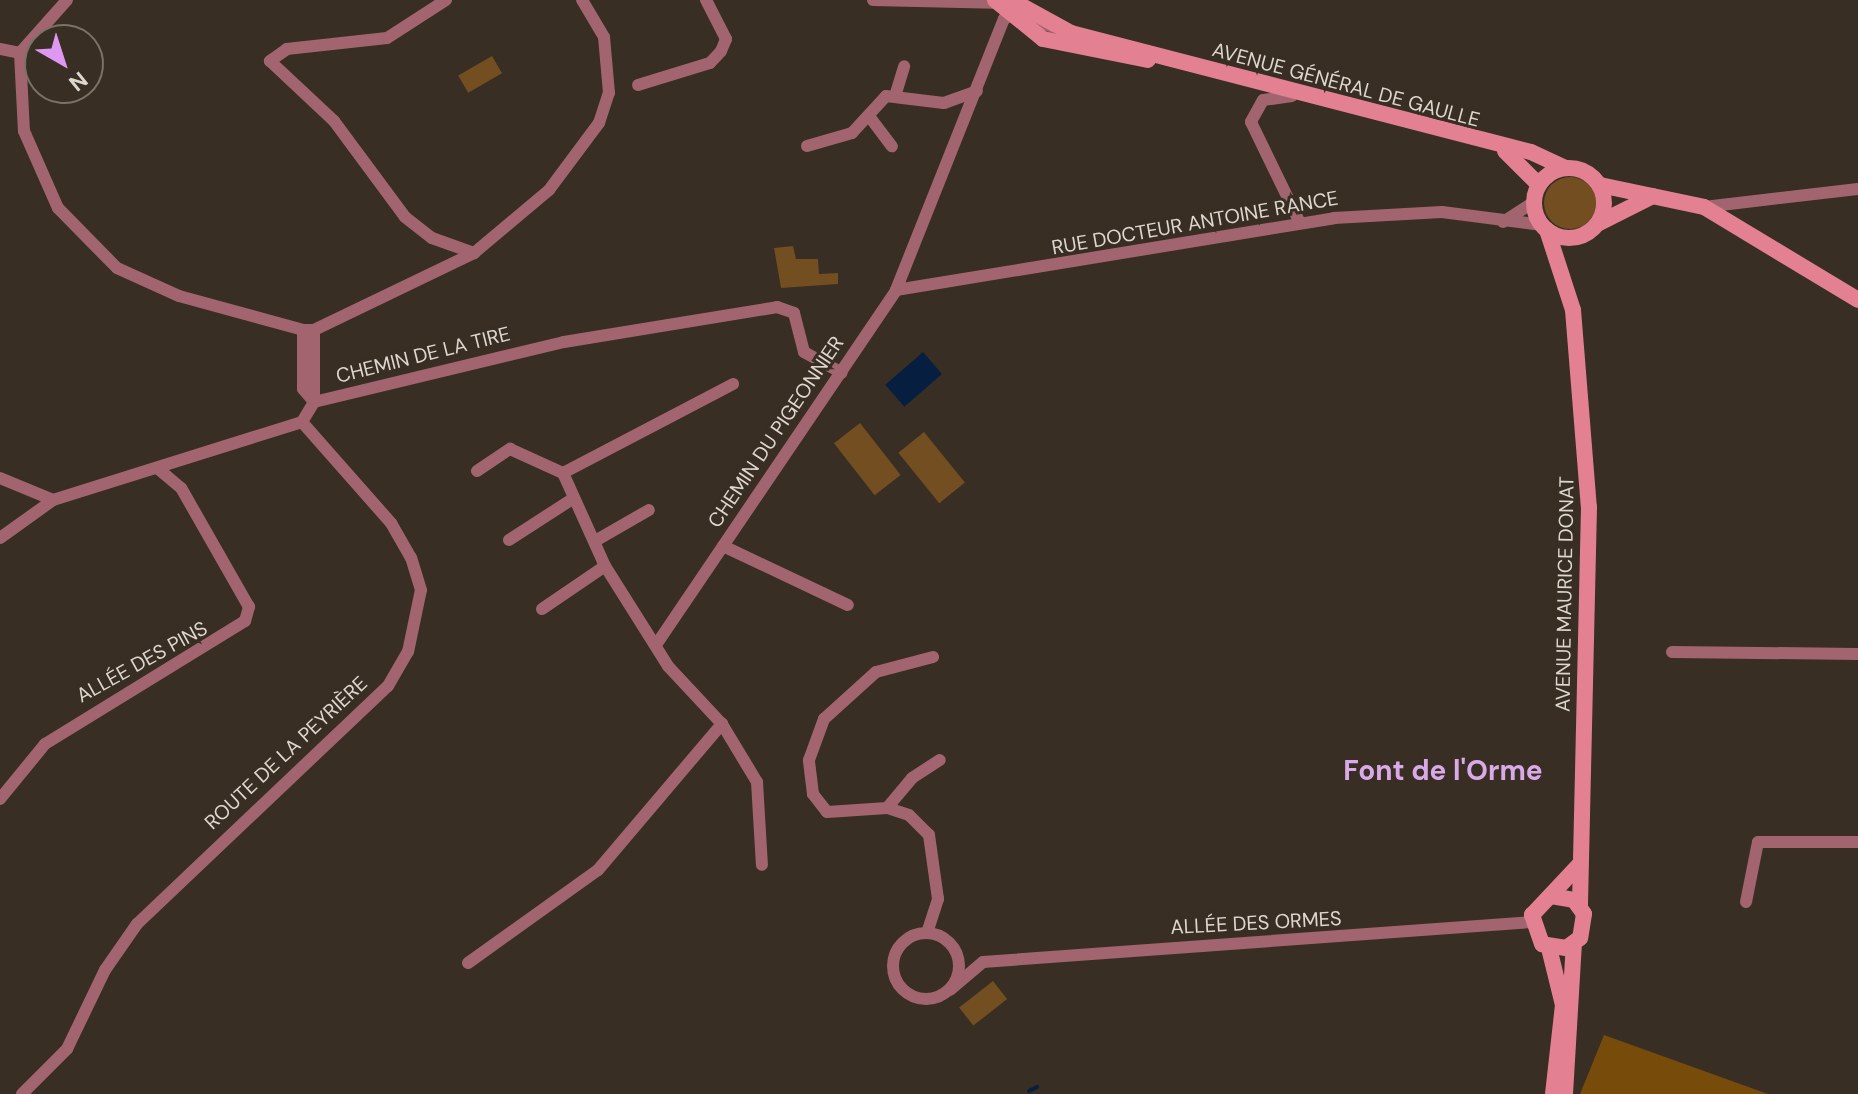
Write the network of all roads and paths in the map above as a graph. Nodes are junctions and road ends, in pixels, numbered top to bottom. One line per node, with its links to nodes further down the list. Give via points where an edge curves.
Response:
1 (67, 0): 9 (street)
2 (446, 0): 31 (street, via 387,38 287,49 270,61 334,121 405,217 432,238)
3 (582, 0): 31 (street, via 610,65 599,123 549,190)
4 (706, 0): 12 (street, via 726,39 721,51 710,63)
5 (873, 0): 6 (street)
6 (963, 2): 7 (street)
7 (1004, 4): 10 (main road, AVENUE GÉNÉRAL DE GAULLE, via 1053,27); 10 (main road, AVENUE GÉNÉRAL DE GAULLE, via 1029,33 1080,51); 13 (street, CHEMIN DU PIGEONNIER)
8 (0, 49): 9 (street)
9 (20, 53): 35 (street, via 24,131 36,169 84,240 117,268 179,296)
10 (1182, 61): 15 (main road, AVENUE GÉNÉRAL DE GAULLE)
11 (904, 66): 14 (street)
12 (638, 85)
13 (977, 91): 14 (street, via 944,103); 33 (street, CHEMIN DU PIGEONNIER)
14 (896, 93): 16 (street)
15 (1333, 102): 19 (main road, AVENUE GÉNÉRAL DE GAULLE); 27 (street, via 1270,96 1254,109 1252,128)
16 (869, 116): 17 (street, via 852,133); 18 (street)
17 (807, 146)
18 (892, 146)
19 (1500, 148): 20 (main road, AVENUE GÉNÉRAL DE GAULLE); 23 (main road, AVENUE GÉNÉRAL DE GAULLE)
20 (1566, 168): 21 (main road, via 1585,172); 23 (main road)
21 (1600, 185): 24 (main road); 28 (main road, via 1604,205)
22 (1858, 189): 25 (street)
23 (1536, 194): 26 (street); 29 (main road)
24 (1656, 195): 25 (main road); 28 (main road)
25 (1704, 207): 34 (main road)
26 (1502, 222): 27 (street, RUE DOCTEUR ANTOINE RANCE, via 1429,212); 29 (street, RUE DOCTEUR ANTOINE RANCE)
27 (1300, 223): 33 (street, RUE DOCTEUR ANTOINE RANCE)
28 (1597, 224): 30 (main road)
29 (1544, 228): 30 (main road); 32 (main road)
30 (1577, 237): 32 (main road)
31 (474, 253): 35 (street)
32 (1566, 277): 64 (main road, AVENUE MAURICE DONAT, via 1589,507)
33 (896, 290): 36 (street, CHEMIN DU PIGEONNIER)
34 (1858, 300)
35 (309, 330): 38 (street)
36 (842, 373): 38 (street, CHEMIN DE LA TIRE, via 804,352 794,313 777,307 564,342); 50 (street, CHEMIN DU PIGEONNIER)
37 (733, 384): 42 (street)
38 (314, 402): 39 (street, CHEMIN DE LA TIRE)
39 (302, 422): 40 (street); 76 (street, ROUTE DE LA PEYRIÈRE, via 391,523 411,558 421,590 408,652 388,686 137,924 105,970 67,1049)
40 (158, 469): 45 (street); 60 (street, ALLÉE DES PINS, via 181,488 249,607 245,621 45,744)
41 (477, 471): 42 (street, via 510,449)
42 (563, 473): 44 (street)
43 (0, 478): 45 (street)
44 (574, 498): 48 (street); 49 (street)
45 (53, 500): 47 (street)
46 (649, 510): 49 (street)
47 (0, 538)
48 (509, 540)
49 (595, 541): 51 (street)
50 (723, 546): 52 (street); 54 (street, CHEMIN DU PIGEONNIER)
51 (605, 566): 53 (street); 54 (street)
52 (848, 605)
53 (542, 609)
54 (656, 645): 58 (street)
55 (1672, 652): 56 (street)
56 (1858, 654)
57 (933, 657): 61 (street, via 876,672 824,719 813,740 809,760 817,805 827,812)
58 (722, 724): 63 (street, via 757,782); 74 (street, via 598,870)
59 (940, 760): 61 (street)
60 (0, 799)
61 (887, 808): 69 (street, via 909,815 929,835 938,899)
62 (1858, 842): 66 (street, via 1758,842)
63 (762, 865)
64 (1579, 865): 65 (main road); 67 (main road, AVENUE MAURICE DONAT)
65 (1551, 896): 67 (main road); 68 (main road)
66 (1746, 902)
67 (1580, 906): 71 (main road, via 1585,922)
68 (1531, 922): 72 (main road); 73 (street, ALLÉE DES ORMES)
69 (927, 933): 70 (street); 75 (street, via 899,947 895,978 918,999)
70 (949, 941): 73 (street); 75 (street, via 960,971)
71 (1574, 944): 72 (main road); 78 (main road)
72 (1549, 948): 77 (main road, via 1563,1005)
73 (983, 962): 75 (street)
74 (468, 963)
75 (950, 990)
76 (22, 1094)
77 (1553, 1094)
78 (1565, 1094)

